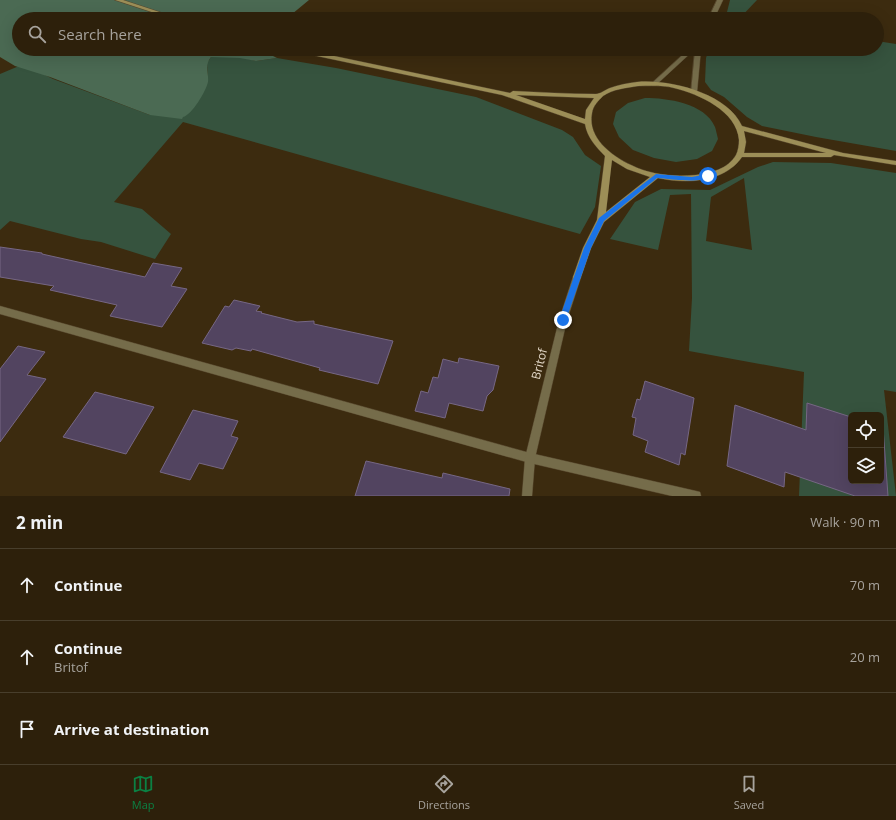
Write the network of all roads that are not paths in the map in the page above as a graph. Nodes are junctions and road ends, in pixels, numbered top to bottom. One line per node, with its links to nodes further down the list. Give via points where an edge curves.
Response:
1 (118, 0): 3 (main road)
2 (720, 0): 4 (street)
3 (156, 12)
4 (714, 12)
5 (327, 56): 9 (main road)
6 (684, 56): 8 (street)
7 (697, 56): 10 (street)
8 (654, 84): 10 (main road); 11 (main road, via 623,86)
9 (504, 92): 11 (main road); 12 (main road)
10 (694, 92): 13 (main road, via 714,102 729,114)
11 (600, 96): 12 (main road, via 589,108)
12 (587, 122): 14 (main road, via 589,133)
13 (740, 128): 15 (main road, via 743,142); 16 (main road)
14 (608, 155): 18 (main road, via 630,168); 19 (main road)
15 (740, 155): 16 (main road); 18 (main road, via 733,164 708,176)
16 (843, 155): 17 (main road)
17 (896, 163)
18 (656, 176): 19 (main road)
19 (601, 220): 20 (main road, via 587,248)
20 (577, 277): 22 (street, Britof, via 563,320)
21 (0, 310): 22 (street)
22 (530, 458): 23 (street, Britof); 24 (street)
23 (527, 496)
24 (696, 496)

